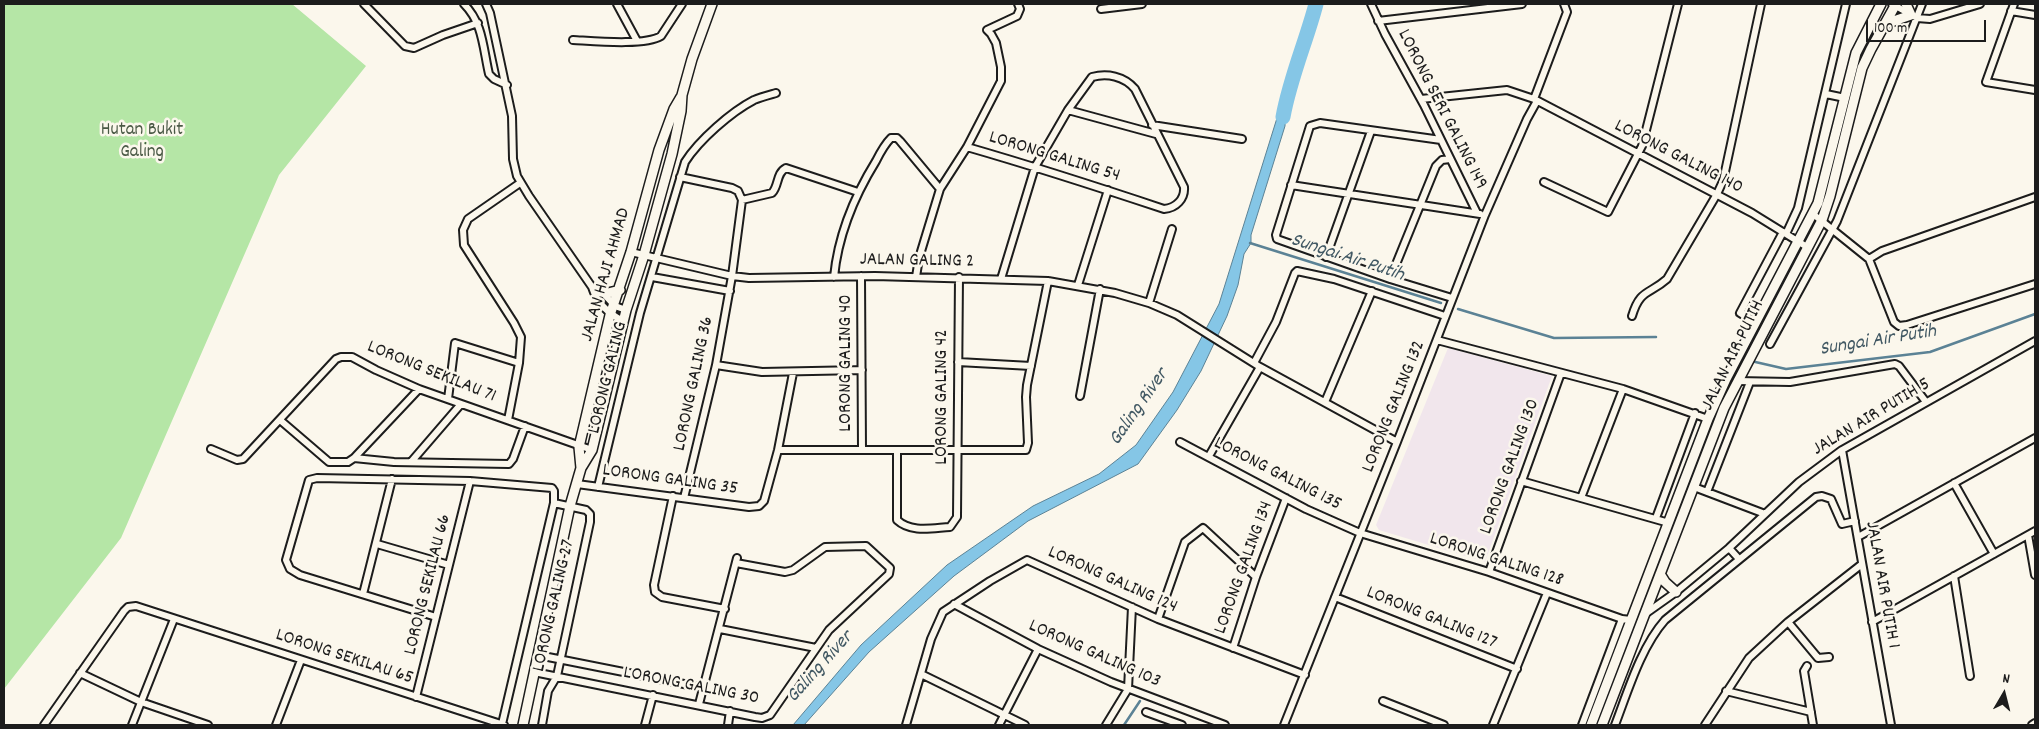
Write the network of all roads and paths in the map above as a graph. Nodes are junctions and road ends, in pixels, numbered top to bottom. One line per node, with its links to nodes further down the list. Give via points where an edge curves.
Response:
1 (364, 4): 26 (street, via 410,48)
2 (464, 4): 26 (street)
3 (486, 4): 30 (street)
4 (617, 4): 29 (street)
5 (682, 4): 29 (street, via 662,36)
6 (712, 4): 34 (street, JALAN HAJI AHMAD)
7 (1018, 4): 44 (street, LORONG GALING 54, via 1017,16 987,30 996,43 1002,76)
8 (1142, 4): 21 (street)
9 (1371, 4): 25 (street, LORONG SERI GALING 149)
10 (1522, 4): 25 (street)
11 (1564, 4): 37 (street, LORONG GALING 132, via 1567,12)
12 (1678, 4): 45 (street)
13 (1761, 4): 55 (street, via 1730,157)
14 (1846, 4): 33 (street)
15 (1881, 4): 35 (street, JALAN AIR PUTIH, via 1856,53)
16 (1906, 4): 24 (street)
17 (1922, 4): 24 (street)
18 (1980, 4): 24 (street, via 1930,19)
19 (2014, 4): 22 (street)
20 (1894, 5): 24 (street); 27 (street, JALAN AIR PUTIH)
21 (1101, 9)
22 (2011, 11): 23 (street); 31 (street, via 1986,82)
23 (2035, 15)
24 (1914, 17): 27 (street, via 1900,17); 65 (street)
25 (1378, 21): 36 (street, LORONG SERI GALING 149)
26 (478, 22): 30 (street, via 489,74)
27 (1884, 24): 63 (street, JALAN AIR PUTIH, via 1862,68)
28 (572, 40): 29 (street)
29 (637, 41)
30 (507, 85): 50 (street, via 513,126 513,159)
31 (2035, 90)
32 (776, 93): 48 (street, LORONG GALING, via 747,104 700,141)
33 (1826, 94): 35 (street); 66 (street, via 1798,208)
34 (682, 96): 69 (street, JALAN HAJI AHMAD, via 674,109 660,150); 70 (street, JALAN HAJI AHMAD, via 672,154)
35 (1845, 98): 61 (street, JALAN AIR PUTIH)
36 (1420, 100): 37 (street, LORONG GALING 140, via 1507,90); 43 (street, LORONG SERI GALING 149)
37 (1535, 100): 45 (street, LORONG GALING 140); 62 (street, LORONG GALING 132)
38 (1068, 110): 39 (street, via 1092,77 1115,76 1135,89); 41 (street); 47 (street)
39 (1152, 125): 41 (street); 42 (street)
40 (1371, 130): 43 (street); 51 (street, via 1320,123 1310,126); 56 (street)
41 (1156, 134): 53 (street, LORONG GALING 54, via 1184,187 1178,203 1164,209)
42 (1242, 139)
43 (1441, 140): 46 (street, LORONG SERI GALING 149)
44 (967, 147): 47 (street, LORONG GALING 54); 52 (street)
45 (1639, 154): 49 (street, via 1608,212); 55 (street, LORONG GALING 140)
46 (1450, 159): 59 (street, via 1442,160 1436,166); 60 (street, LORONG SERI GALING 149)
47 (1035, 167): 53 (street, LORONG GALING 54); 80 (street)
48 (680, 177): 58 (street, via 732,188 738,191); 72 (street, LORONG GALING)
49 (1544, 182)
50 (520, 183): 85 (street); 104 (street, via 468,219 462,238 518,329 521,345)
51 (1291, 185): 56 (street); 71 (street, via 1276,237)
52 (940, 189): 54 (street, via 894,138 888,141); 78 (street)
53 (1108, 190): 84 (street)
54 (858, 192): 58 (street, via 786,168 780,173 772,194); 77 (street, via 835,262)
55 (1717, 194): 66 (street, LORONG GALING 140); 97 (street, via 1667,279 1640,296)
56 (1347, 195): 59 (street); 71 (street)
57 (2035, 197): 73 (street, via 1882,251)
58 (742, 200): 74 (street, LORONG GALING 36)
59 (1420, 206): 60 (street); 81 (street)
60 (1477, 214): 62 (street)
61 (1813, 214): 63 (street); 67 (street, JALAN AIR PUTIH)
62 (1485, 215): 91 (street, LORONG GALING 132)
63 (1822, 220): 65 (street); 68 (street, JALAN AIR PUTIH)
64 (1172, 229): 92 (street)
65 (1834, 229): 73 (street); 102 (street)
66 (1784, 233): 67 (street, LORONG GALING 140); 99 (street, via 1740,313)
67 (1798, 242): 68 (street, LORONG GALING 140); 99 (street, JALAN AIR PUTIH)
68 (1807, 247): 112 (street, JALAN AIR PUTIH)
69 (632, 252): 70 (street, JALAN GALING 2); 87 (street, JALAN HAJI AHMAD)
70 (644, 255): 72 (street, JALAN GALING 2); 94 (street, JALAN HAJI AHMAD)
71 (1326, 257): 81 (street)
72 (657, 259): 74 (street, JALAN GALING 2); 76 (street, LORONG GALING)
73 (1870, 259): 83 (street, via 1894,322 1899,326)
74 (732, 276): 77 (street, JALAN GALING 2); 88 (street, LORONG GALING 36)
75 (861, 276): 77 (street, JALAN GALING 2); 78 (street, JALAN GALING 2); 109 (street, LORONG GALING 40)
76 (652, 277): 88 (street); 146 (street, LORONG GALING)
77 (834, 277)
78 (916, 277): 79 (street, JALAN GALING 2)
79 (959, 277): 80 (street, JALAN GALING 2); 103 (street, LORONG GALING 42)
80 (1001, 279): 82 (street, JALAN GALING 2)
81 (1390, 279): 91 (street)
82 (1048, 281): 84 (street, JALAN GALING 2); 107 (street)
83 (2035, 284)
84 (1078, 285): 86 (street, JALAN GALING 2)
85 (592, 287): 90 (street); 95 (street)
86 (1100, 289): 92 (street, JALAN GALING 2); 116 (street)
87 (620, 290): 90 (street); 93 (street, JALAN HAJI AHMAD)
88 (730, 291): 106 (street, LORONG GALING 36)
89 (1372, 291): 96 (street); 105 (street, via 1297,271 1276,322); 118 (street)
90 (601, 292): 93 (street)
91 (1452, 298): 96 (street, LORONG GALING 132)
92 (1149, 303): 105 (street, JALAN GALING 2, via 1197,326)
93 (615, 306): 94 (street); 95 (street, JALAN HAJI AHMAD)
94 (626, 310): 98 (street, JALAN HAJI AHMAD)
95 (610, 315): 98 (street); 129 (street, JALAN HAJI AHMAD)
96 (1445, 316): 100 (street, LORONG GALING 132)
97 (1632, 316)
98 (623, 322): 131 (street, JALAN HAJI AHMAD)
99 (1756, 323): 122 (street, JALAN AIR PUTIH)
100 (1437, 340): 111 (street); 128 (street, LORONG GALING 132)
101 (2035, 341): 119 (street, JALAN AIR PUTIH 5)
102 (1770, 344)
103 (958, 362): 107 (street); 135 (street, LORONG GALING 42)
104 (519, 363): 117 (street, via 455,343); 124 (street)
105 (1254, 363): 108 (street, JALAN GALING 2)
106 (716, 365): 110 (street); 150 (street, LORONG GALING 36)
107 (1031, 366): 135 (street, via 1026,397 1027,449)
108 (1260, 367): 118 (street, JALAN GALING 2); 137 (street)
109 (862, 370): 110 (street); 133 (street, LORONG GALING 40)
110 (793, 373): 132 (street)
111 (1561, 373): 115 (street); 143 (street, LORONG GALING 130)
112 (1736, 381): 113 (street); 147 (street, JALAN AIR PUTIH)
113 (1750, 382): 119 (street, via 1790,382 1896,364); 148 (street)
114 (419, 388): 117 (street, LORONG SEKILAU 71); 123 (street, LORONG SEKILAU 71, via 352,357 341,356); 138 (street)
115 (1623, 389): 121 (street); 152 (street)
116 (1080, 396)
117 (448, 399): 120 (street, LORONG SEKILAU 71)
118 (1325, 402): 128 (street, JALAN GALING 2)
119 (1926, 402): 136 (street, JALAN AIR PUTIH 5)
120 (461, 404): 124 (street, LORONG SEKILAU 71); 139 (street)
121 (1695, 413): 122 (street); 156 (street)
122 (1708, 419): 158 (street, JALAN AIR PUTIH)
123 (280, 420): 130 (street, LORONG SEKILAU 71, via 240,460); 138 (street, via 330,462 348,462)
124 (508, 420): 125 (street, LORONG SEKILAU 71)
125 (526, 426): 129 (street, LORONG SEKILAU 71); 139 (street, via 509,464)
126 (2035, 438): 144 (street)
127 (1180, 442): 137 (street, LORONG GALING 135)
128 (1397, 442): 160 (street, LORONG GALING 132)
129 (579, 447): 131 (street, LORONG SEKILAU 71); 140 (street, JALAN HAJI AHMAD)
130 (211, 449)
131 (592, 450): 140 (street, JALAN HAJI AHMAD)
132 (778, 450): 133 (street); 150 (street, LORONG GALING 35, via 764,502 759,506)
133 (862, 450): 134 (street)
134 (898, 450): 135 (street); 135 (street, LORONG GALING 42, via 897,520 912,528 950,527 957,517)
135 (958, 450)
136 (1842, 450): 155 (street, JALAN AIR PUTIH 5, via 1799,482); 157 (street, JALAN AIR PUTIH 1)
137 (1208, 456): 151 (street, LORONG GALING 135)
138 (354, 458): 139 (street)
139 (411, 462)
140 (581, 468): 145 (street, JALAN HAJI AHMAD)
141 (392, 479): 142 (street); 163 (street); 176 (street, via 309,480 286,560 293,572)
142 (470, 481): 153 (street, via 548,486 554,491); 168 (street, LORONG SEKILAU 66)
143 (1521, 481): 152 (street); 169 (street, LORONG GALING 130)
144 (1954, 483): 162 (street); 165 (street)
145 (577, 484): 146 (street, LORONG GALING 35); 154 (street, JALAN HAJI AHMAD)
146 (598, 487): 149 (street, LORONG GALING 35)
147 (1694, 487): 148 (street); 170 (street, JALAN AIR PUTIH)
148 (1708, 492): 155 (street)
149 (672, 496): 150 (street, LORONG GALING 35); 180 (street, via 655,592 662,597)
150 (684, 498)
151 (1286, 498): 160 (street, LORONG GALING 135); 173 (street, LORONG GALING 134)
152 (1581, 498): 156 (street)
153 (554, 503): 154 (street); 223 (street)
154 (570, 506): 192 (street, JALAN HAJI AHMAD); 194 (street, LORONG GALING 27, via 586,510 590,514 590,522)
155 (1765, 514): 164 (street, JALAN AIR PUTIH 5)
156 (1656, 518): 158 (street)
157 (1855, 521): 162 (street, JALAN AIR PUTIH 1); 166 (street, via 1842,524 1831,499 1816,497)
158 (1669, 522): 185 (street, JALAN AIR PUTIH)
159 (2035, 531): 161 (street)
160 (1360, 532): 169 (street, LORONG GALING 128); 177 (street, LORONG GALING 132)
161 (2028, 535): 165 (street); 171 (street)
162 (1858, 537): 167 (street, JALAN AIR PUTIH 1)
163 (377, 544): 168 (street); 176 (street)
164 (1729, 548): 166 (street); 174 (street, JALAN AIR PUTIH 5)
165 (1994, 554): 172 (street)
166 (1739, 559): 216 (street, via 1660,626 1645,648)
167 (1862, 564): 186 (street); 187 (street, JALAN AIR PUTIH 1)
168 (449, 565): 182 (street, LORONG SEKILAU 66)
169 (1488, 572): 175 (street, LORONG GALING 128)
170 (1660, 574): 174 (street); 181 (street, JALAN AIR PUTIH)
171 (2035, 575)
172 (1954, 576): 187 (street); 203 (street)
173 (1256, 577): 184 (street, via 1203,528 1185,542); 190 (street, LORONG GALING 134)
174 (1676, 592): 181 (street, JALAN AIR PUTIH 5)
175 (1546, 593): 185 (street, LORONG GALING 128); 197 (street)
176 (363, 594): 182 (street)
177 (1335, 597): 197 (street, LORONG GALING 127); 201 (street, LORONG GALING 132)
178 (954, 604): 179 (street, LORONG GALING 124, via 1027,560); 191 (street, LORONG GALING 103); 200 (street, LORONG GALING 124, via 939,617)
179 (1132, 607): 184 (street, LORONG GALING 124); 205 (street)
180 (725, 609): 188 (street); 189 (street, LORONG GALING 30, via 736,561 785,572 793,570 825,547 866,546 890,568 889,574 834,624)
181 (1644, 615): 185 (street); 213 (street, JALAN AIR PUTIH)
182 (436, 617): 208 (street, LORONG SEKILAU 66)
183 (174, 619): 195 (street, LORONG SEKILAU 65); 199 (street, LORONG SEKILAU 65, via 136,606 128,607); 210 (street)
184 (1158, 619): 190 (street, LORONG GALING 124)
185 (1627, 620): 237 (street); 238 (street, JALAN AIR PUTIH)
186 (1788, 622): 193 (street, via 1818,658); 206 (street, via 1749,658)
187 (1872, 622): 243 (street, JALAN AIR PUTIH 1)
188 (720, 629): 189 (street); 204 (street)
189 (816, 648): 212 (street, LORONG GALING 30, via 770,715 762,718)
190 (1233, 648): 201 (street, LORONG GALING 124)
191 (1038, 649): 205 (street, LORONG GALING 103); 217 (street)
192 (538, 655): 194 (street, LORONG GALING 30); 198 (street, JALAN HAJI AHMAD)
193 (1829, 657)
194 (561, 659): 202 (street, LORONG GALING 27); 204 (street, LORONG GALING 30)
195 (301, 660): 208 (street, LORONG SEKILAU 65); 222 (street)
196 (1807, 666): 215 (street, via 1804,671)
197 (1517, 669): 236 (street)
198 (534, 672): 202 (street, LORONG GALING 30); 224 (street, JALAN HAJI AHMAD)
199 (80, 673): 210 (street); 219 (street)
200 (921, 674): 217 (street); 228 (street, LORONG GALING 124)
201 (1304, 675): 234 (street, LORONG GALING 132)
202 (557, 676): 207 (street, LORONG GALING 30); 225 (street, LORONG GALING 27, via 548,691)
203 (1970, 676)
204 (704, 688): 211 (street)
205 (1128, 689): 231 (street); 233 (street, LORONG GALING 103)
206 (1726, 691): 215 (street); 241 (street)
207 (653, 696): 211 (street, LORONG GALING 30); 226 (street)
208 (416, 697): 223 (street, LORONG SEKILAU 65)
209 (1383, 700): 235 (street)
210 (142, 702): 220 (street); 221 (street)
211 (699, 704): 212 (street, LORONG GALING 30)
212 (730, 711): 227 (street)
213 (1607, 711): 216 (street); 239 (street, JALAN AIR PUTIH)
214 (1146, 712): 232 (street)
215 (1811, 712): 242 (street)
216 (1619, 714): 240 (street)
217 (1004, 715): 229 (street); 230 (street)
218 (2035, 723): 244 (street)
219 (44, 725)
220 (132, 725)
221 (208, 725)
222 (276, 725)
223 (503, 725)
224 (523, 725)
225 (542, 725)
226 (645, 725)
227 (728, 725)
228 (906, 725)
229 (999, 725)
230 (1025, 725)
231 (1106, 725)
232 (1182, 725)
233 (1225, 725)
234 (1284, 725)
235 (1444, 725)
236 (1493, 725)
237 (1582, 725)
238 (1591, 725)
239 (1602, 725)
240 (1615, 725)
241 (1705, 725)
242 (1813, 725)
243 (1891, 725)
244 (2032, 725)

